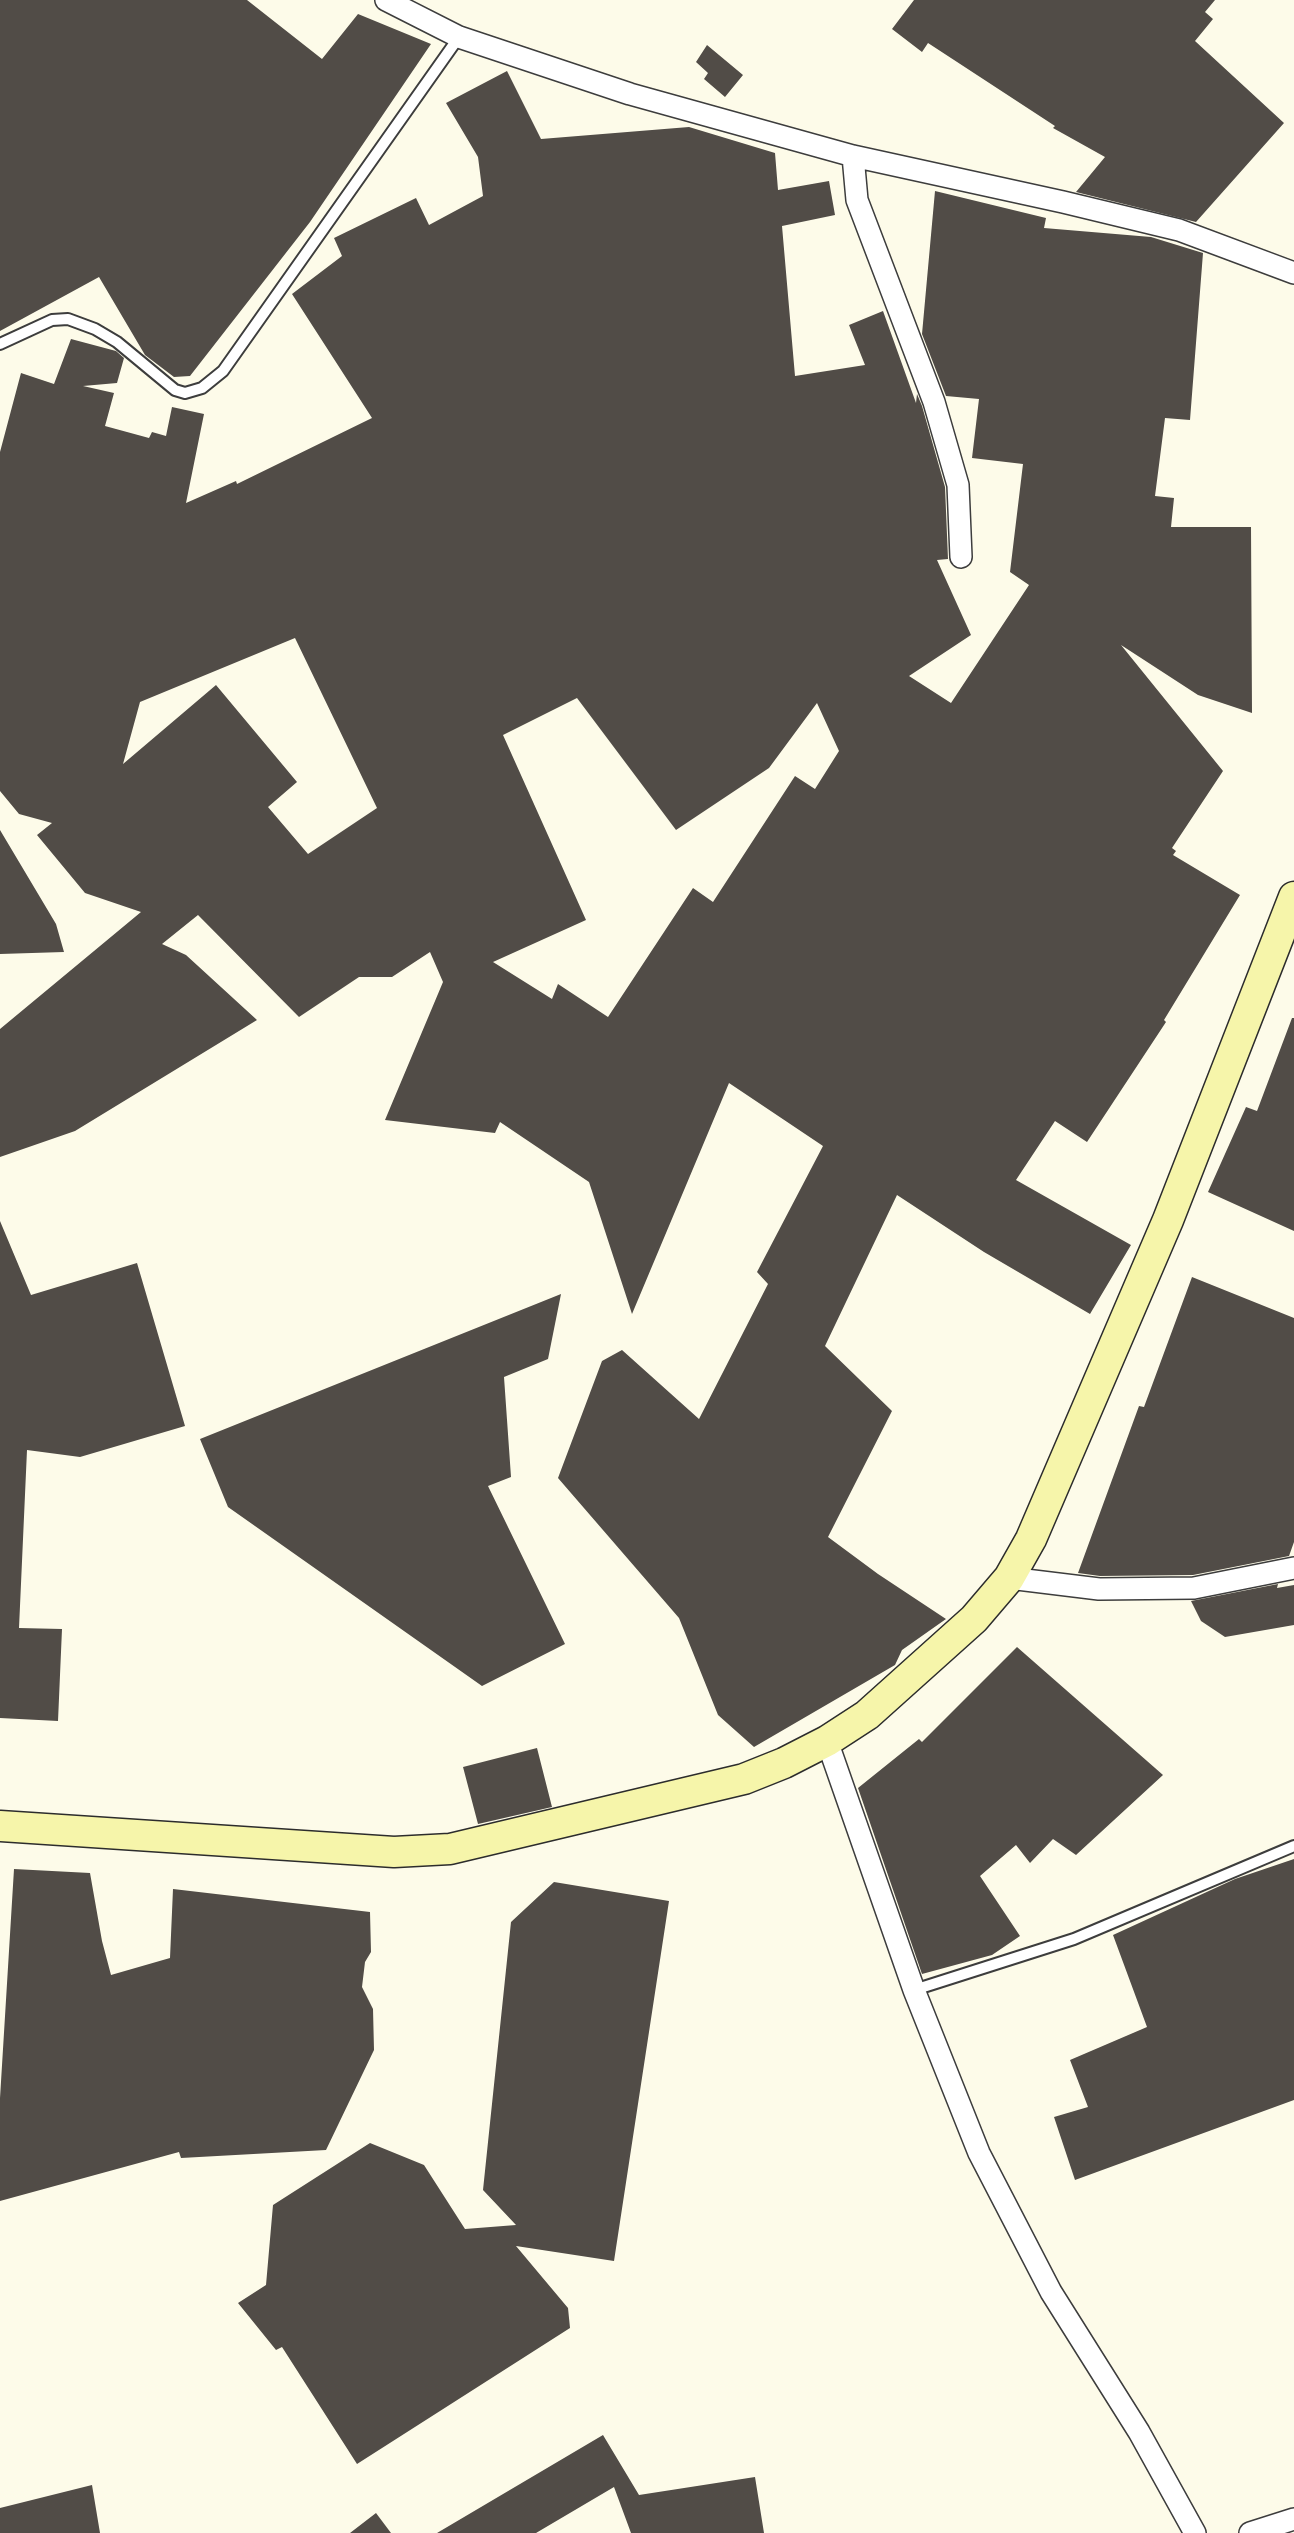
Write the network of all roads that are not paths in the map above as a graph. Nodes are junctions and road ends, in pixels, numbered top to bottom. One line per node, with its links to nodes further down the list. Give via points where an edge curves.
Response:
1 (386, 0): 2 (street)
2 (459, 37): 3 (street, via 630,94); 5 (lane, via 223,371 202,388 185,393 175,390 117,342 68,319 52,320)
3 (853, 156): 4 (street, via 1179,230); 6 (street, via 857,200 934,402 958,485)
4 (1294, 273)
5 (0, 344)
6 (961, 557)
7 (1294, 898): 9 (street, via 1168,1220 1031,1539)
8 (1294, 1568): 9 (street, via 1194,1588 1099,1589)
9 (1009, 1578): 10 (street, via 974,1619 867,1715)
10 (827, 1741): 11 (street, via 744,1779 450,1849 394,1852); 13 (street)
11 (0, 1825)
12 (1294, 1846): 13 (lane, via 1074,1939)
13 (914, 1990): 15 (street, via 979,2153 1051,2292 1139,2432)
14 (1294, 2519): 16 (street)
15 (1195, 2533)
16 (1250, 2533)

